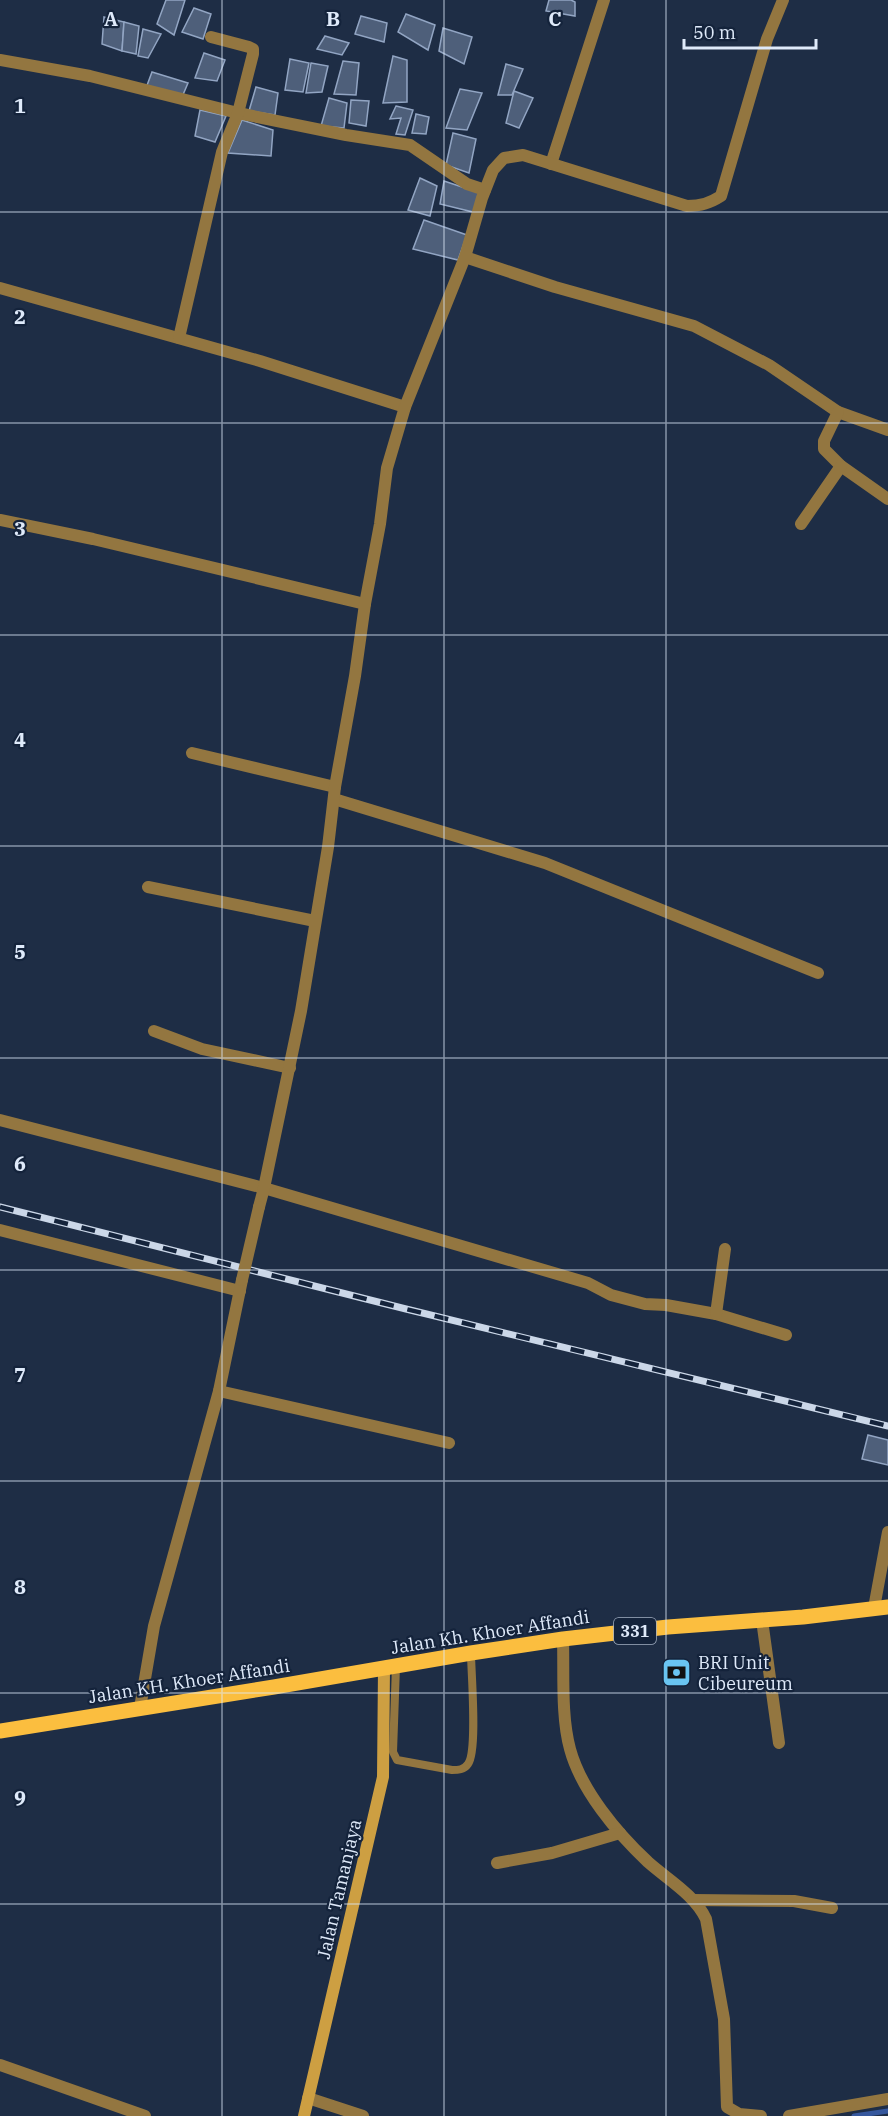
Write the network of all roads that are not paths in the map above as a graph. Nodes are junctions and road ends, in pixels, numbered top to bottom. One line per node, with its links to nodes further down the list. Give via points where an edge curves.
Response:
1 (604, 0): 6 (street)
2 (783, 0): 6 (street, via 767,39 721,196 708,204 687,206)
3 (211, 37): 5 (street, via 253,49)
4 (0, 60): 5 (street, via 90,76)
5 (238, 113): 7 (street, via 411,145 467,184); 10 (street, via 222,152)
6 (551, 164): 7 (street, via 523,155 504,158 493,170)
7 (485, 190): 8 (street)
8 (465, 257): 11 (street); 12 (street, via 694,326 769,365)
9 (0, 288): 10 (street)
10 (179, 338): 11 (street)
11 (405, 407): 18 (street, via 387,468)
12 (838, 412): 13 (street); 14 (street, via 823,446)
13 (888, 430)
14 (841, 466): 15 (street); 17 (street)
15 (888, 498)
16 (0, 520): 18 (street)
17 (801, 524)
18 (365, 604): 20 (street)
19 (192, 753): 20 (street)
20 (335, 793): 22 (street); 23 (street, via 545,863)
21 (148, 887): 22 (street)
22 (315, 921): 25 (street)
23 (818, 973)
24 (154, 1031): 25 (street, via 202,1049)
25 (290, 1068): 27 (street)
26 (0, 1120): 27 (street)
27 (264, 1188): 30 (street, bridge); 31 (street, via 588,1283 622,1298)
28 (0, 1230): 30 (street)
29 (725, 1249): 31 (street)
30 (241, 1286): 33 (street)
31 (716, 1314): 32 (street)
32 (786, 1335)
33 (219, 1391): 34 (street); 41 (street, via 154,1626)
34 (449, 1443)
35 (888, 1532): 36 (street)
36 (881, 1607): 37 (main road, Jalan Kh. Khoer Affandi / 331)
37 (762, 1620): 38 (main road, Jalan Kh. Khoer Affandi / 331); 43 (street)
38 (563, 1639): 39 (main road, Jalan Kh. Khoer Affandi / 331); 44 (street, via 569,1747 577,1772)
39 (471, 1653): 40 (main road, Jalan Kh. Khoer Affandi / 331); 40 (lane, via 473,1743 471,1759 460,1770 395,1758)
40 (390, 1667): 41 (main road, Jalan KH. Khoer Affandi / 331); 49 (street, Jalan Tamanjaya, via 383,1777)
41 (140, 1708): 42 (main road, Jalan KH. Khoer Affandi / 331)
42 (0, 1731)
43 (779, 1743)
44 (620, 1833): 45 (street, via 552,1853); 46 (street, via 646,1861)
45 (497, 1863)
46 (693, 1900): 47 (street, via 794,1901); 54 (street, via 706,1919 723,2006 727,2107 739,2114)
47 (832, 1908)
48 (0, 2065): 51 (street)
49 (308, 2098): 52 (street, Jalan Tamanjaya); 53 (street)
50 (888, 2100): 55 (street)
51 (145, 2116)
52 (304, 2116)
53 (363, 2116)
54 (761, 2116)
55 (789, 2116)

